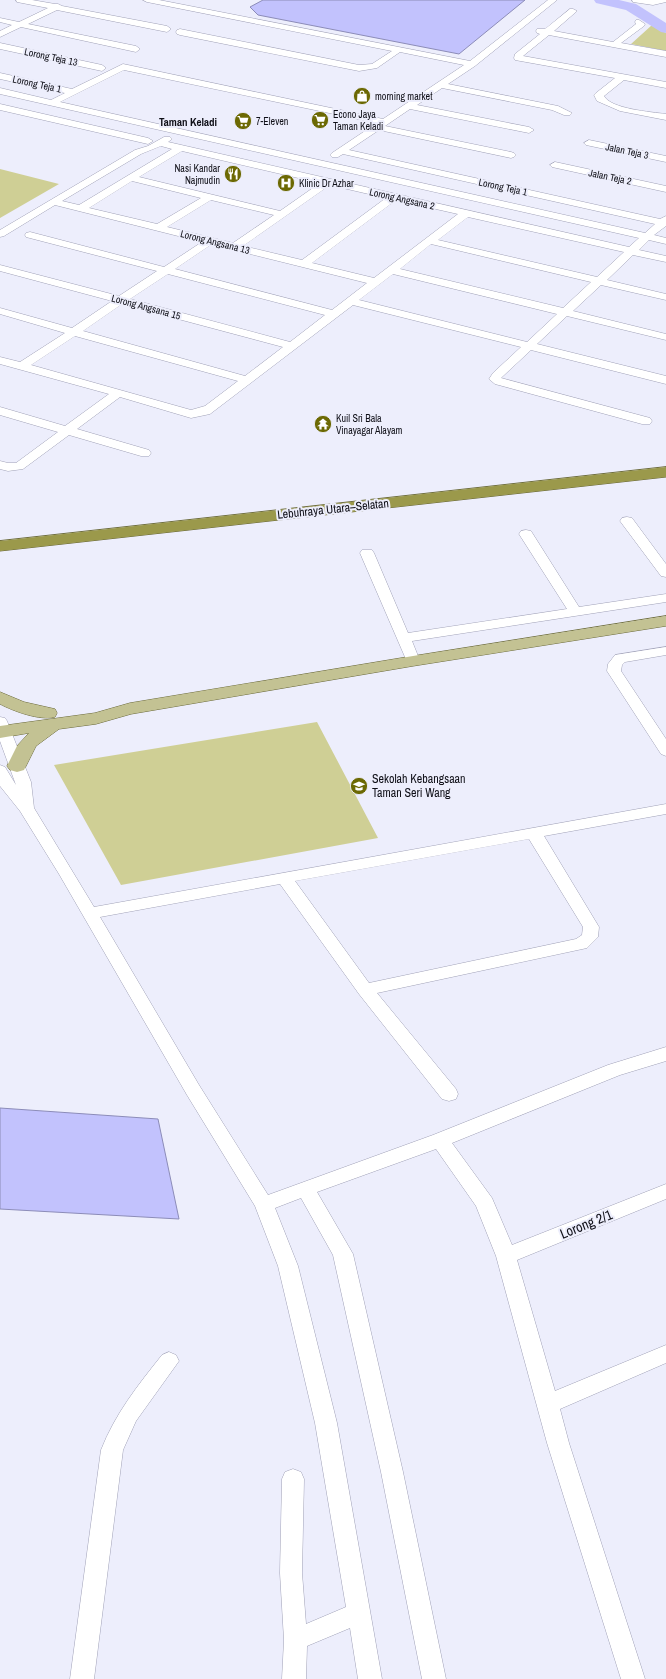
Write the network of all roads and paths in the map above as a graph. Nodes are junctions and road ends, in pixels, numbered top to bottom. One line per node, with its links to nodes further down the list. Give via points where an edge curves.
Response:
1 (20, 0): 7 (street)
2 (71, 0): 7 (street)
3 (147, 0): 9 (street)
4 (553, 0): 15 (street)
5 (636, 0): 6 (street, via 653,3)
6 (664, 0)
7 (56, 7): 13 (street); 16 (street)
8 (573, 11): 17 (street)
9 (215, 13): 10 (street); 22 (street)
10 (204, 19)
11 (0, 20): 13 (street)
12 (639, 22): 19 (street, via 641,24)
13 (20, 24): 18 (street); 21 (street)
14 (192, 26): 22 (street, via 180,32 359,68 374,66)
15 (519, 27): 17 (street); 25 (street)
16 (167, 29)
17 (546, 32): 19 (street); 29 (street, via 518,58)
18 (0, 34)
19 (614, 44): 23 (street)
20 (0, 46): 26 (street, Lorong Teja 13)
21 (136, 49)
22 (400, 50): 24 (street)
23 (666, 54)
24 (458, 61): 25 (street); 28 (street, via 442,71)
25 (472, 64): 28 (street)
26 (102, 68)
27 (0, 76): 33 (street, Lorong Teja 1)
28 (453, 76): 30 (street)
29 (622, 77): 31 (street); 40 (street, via 599,95 600,99 619,108)
30 (440, 85): 36 (street); 38 (street, via 555,108)
31 (666, 85)
32 (0, 92): 34 (street)
33 (74, 92): 34 (street); 41 (street, via 123,67)
34 (51, 103): 35 (street)
35 (63, 105): 39 (street); 42 (street)
36 (409, 106): 41 (street); 43 (street)
37 (0, 107): 39 (street)
38 (567, 113)
39 (42, 116): 45 (street)
40 (666, 117)
41 (381, 125): 49 (street); 51 (street)
42 (167, 129): 44 (street); 45 (street)
43 (529, 130)
44 (179, 132): 47 (street); 53 (street)
45 (148, 141): 50 (street, via 138,148)
46 (589, 143): 52 (street, Jalan Teja 3)
47 (159, 144): 48 (street, Lorong Angsana 2); 50 (street)
48 (180, 148): 55 (street); 56 (street, Lorong Angsana 2)
49 (341, 151): 53 (street); 64 (street, Lorong Teja 1)
50 (138, 152): 60 (street)
51 (510, 155)
52 (666, 158)
53 (322, 164): 68 (street)
54 (555, 165): 57 (street, Jalan Teja 2)
55 (130, 178): 58 (street); 61 (street)
56 (328, 182): 59 (street, Lorong Angsana 2); 63 (street)
57 (666, 189)
58 (209, 197): 63 (street); 65 (street)
59 (394, 197): 62 (street, Lorong Angsana 2); 75 (street)
60 (54, 202): 61 (street, Lorong Angsana 13); 66 (street)
61 (81, 208): 65 (street, Lorong Angsana 13)
62 (466, 213): 70 (street); 73 (street, Lorong Angsana 2)
63 (282, 214): 72 (street)
64 (665, 221): 68 (street)
65 (158, 228): 69 (street, Lorong Angsana 13)
66 (0, 234)
67 (30, 235): 77 (street)
68 (647, 236): 71 (street); 73 (street)
69 (210, 241): 72 (street, Lorong Angsana 13); 77 (street)
70 (430, 241): 78 (street); 79 (street)
71 (666, 241)
72 (234, 246): 75 (street, Lorong Angsana 13)
73 (631, 251): 74 (street, Lorong Angsana 2); 79 (street)
74 (666, 259)
75 (304, 264): 80 (street, Lorong Angsana 13)
76 (0, 268): 82 (street, Lorong Angsana 15)
77 (167, 270): 82 (street); 86 (street)
78 (391, 270): 80 (street); 85 (street)
79 (599, 281): 81 (street); 85 (street)
80 (376, 282): 83 (street)
81 (666, 297)
82 (121, 300): 87 (street); 90 (street, Lorong Angsana 15)
83 (351, 301): 86 (street); 89 (street)
84 (0, 311): 87 (street)
85 (564, 313): 88 (street); 89 (street)
86 (334, 314): 90 (street)
87 (74, 331): 92 (street); 93 (street)
88 (666, 337)
89 (529, 345): 94 (street); 97 (street, via 495,379)
90 (292, 346): 93 (street)
91 (0, 360): 92 (street)
92 (22, 366): 95 (street)
93 (247, 380): 95 (street, via 200,414 191,414)
94 (666, 380)
95 (118, 393): 98 (street)
96 (0, 411): 98 (street)
97 (646, 421)
98 (68, 430): 99 (street); 101 (street, via 19,466 14,468)
99 (145, 453)
100 (666, 461): 104 (highway, Lebuhraya Utara–Selatan)
101 (0, 465)
102 (666, 472): 106 (highway, Lebuhraya Utara–Selatan)
103 (627, 521): 108 (street)
104 (0, 533)
105 (526, 534): 110 (street)
106 (0, 546)
107 (368, 553): 112 (street)
108 (666, 573)
109 (666, 598): 110 (street)
110 (575, 611): 112 (street)
111 (666, 621): 114 (main road)
112 (403, 638): 114 (street)
113 (666, 651): 118 (street, via 620,658 615,664 614,671)
114 (413, 661): 116 (main road, via 130,709 96,718)
115 (0, 697): 116 (main road)
116 (51, 719): 117 (main road); 119 (main road)
117 (1, 726): 119 (street)
118 (666, 751)
119 (9, 768): 123 (street, via 8,785 26,808)
120 (666, 809): 121 (street)
121 (534, 833): 122 (street); 124 (street, via 591,927 590,937 581,944)
122 (284, 878): 123 (street); 124 (street)
123 (90, 913): 130 (street, via 193,1090)
124 (365, 990): 126 (street)
125 (666, 1054): 127 (street, via 614,1070)
126 (449, 1094)
127 (440, 1140): 128 (street); 131 (street, via 485,1203)
128 (305, 1188): 130 (street); 141 (street, via 343,1254 392,1472)
129 (666, 1191): 131 (street, Lorong 2/1)
130 (264, 1204): 136 (street, via 288,1266 326,1423)
131 (506, 1256): 134 (street)
132 (666, 1354): 134 (street)
133 (169, 1361): 138 (street, via 127,1417 117,1434 112,1450)
134 (548, 1404): 142 (street)
135 (293, 1479): 137 (street, via 291,1573)
136 (358, 1613): 137 (street); 140 (street)
137 (296, 1640): 139 (street)
138 (82, 1679)
139 (294, 1679)
140 (370, 1679)
141 (434, 1679)
142 (633, 1679)

